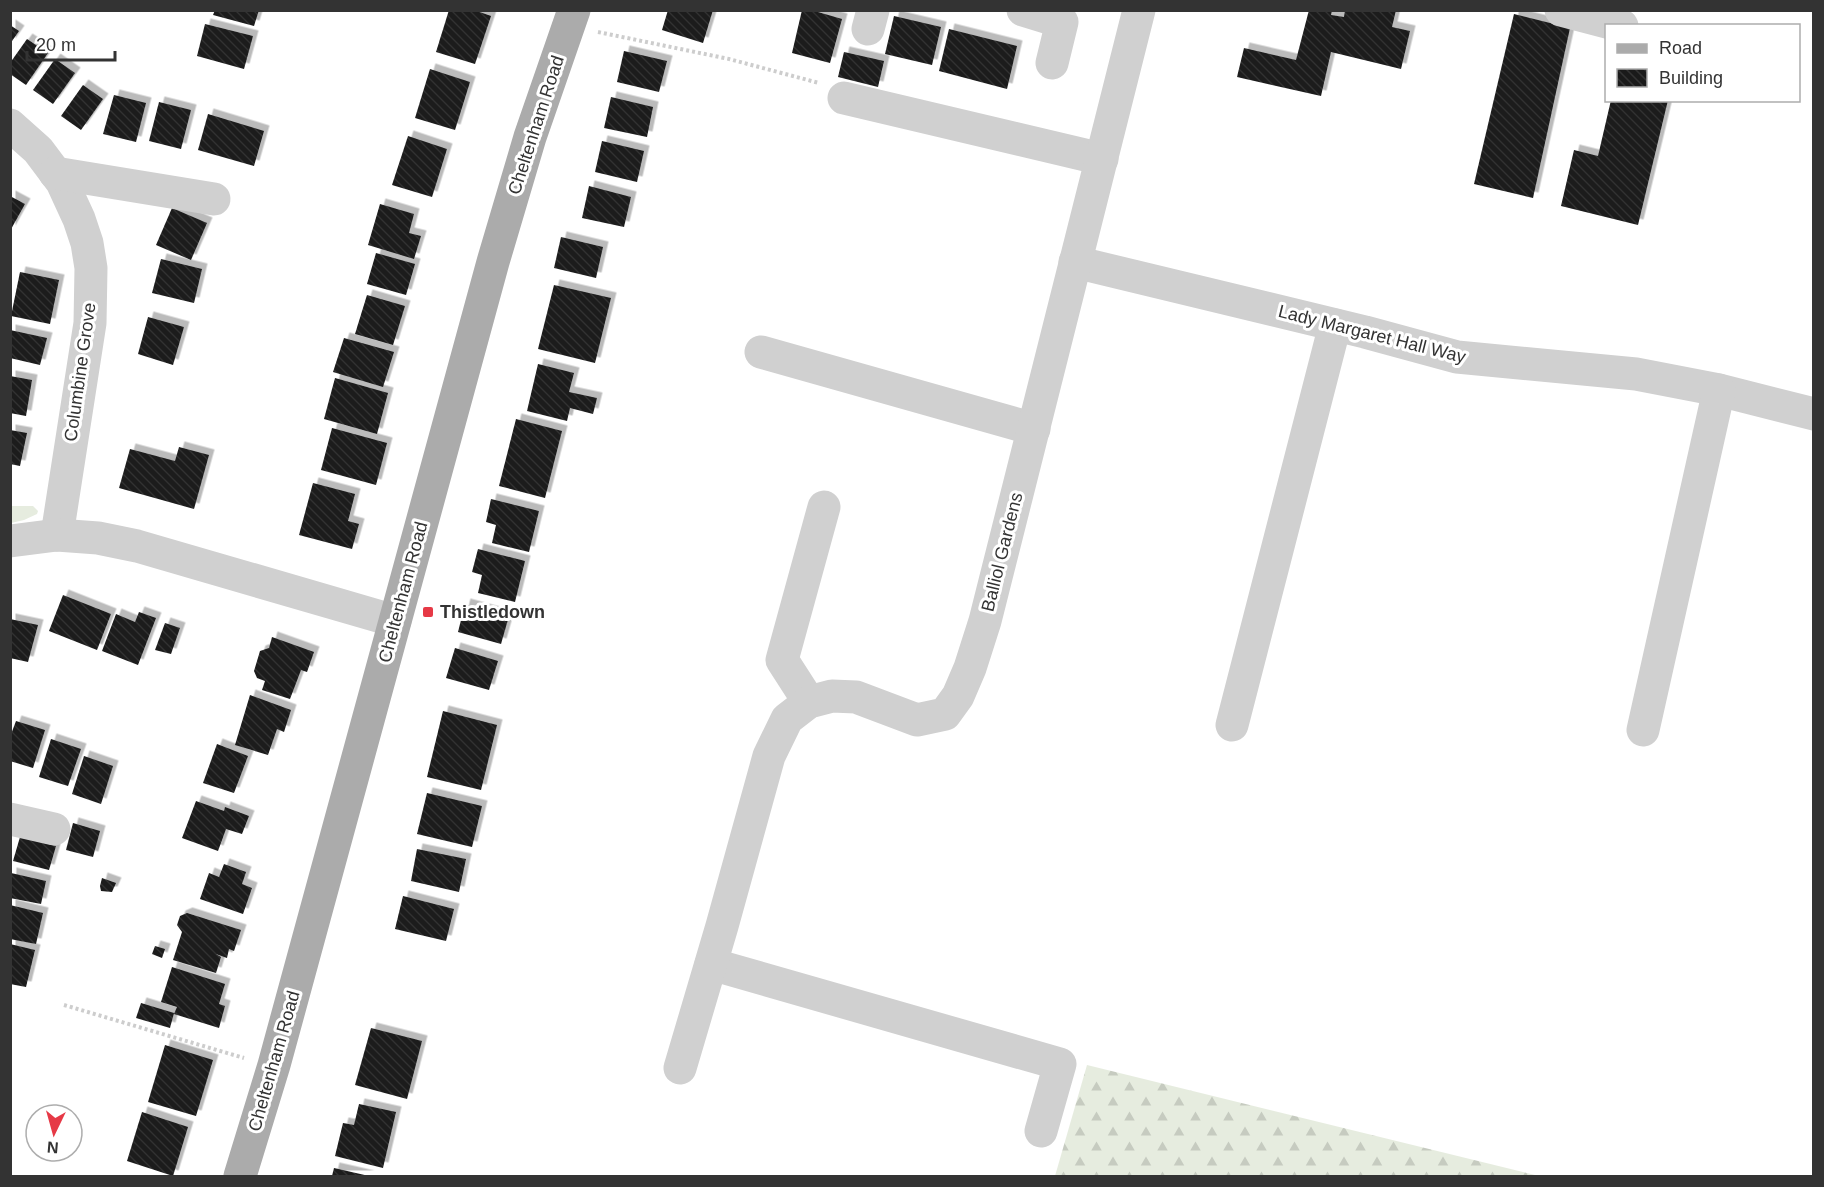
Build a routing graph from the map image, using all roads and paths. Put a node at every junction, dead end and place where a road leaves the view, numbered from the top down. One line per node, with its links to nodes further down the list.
1 (1023, 10): 6 (street)
2 (1139, 10): 9 (street, Balliol Gardens)
3 (1561, 10): 5 (street)
4 (571, 19): 7 (path); 21 (main road, Cheltenham Road)
5 (1614, 24)
6 (1052, 63)
7 (844, 98): 9 (street)
8 (10, 125): 10 (street, Columbine Grove)
9 (1102, 159): 12 (street, Balliol Gardens)
10 (55, 174): 11 (street); 19 (street, Columbine Grove)
11 (214, 199)
12 (1076, 262): 13 (street, Lady Margaret Hall Way); 17 (street, Balliol Gardens)
13 (1335, 325): 15 (street, Lady Margaret Hall Way); 23 (street)
14 (761, 352): 17 (street)
15 (1719, 390): 16 (street, Lady Margaret Hall Way); 24 (street)
16 (1814, 414)
17 (1034, 429): 22 (street, Balliol Gardens)
18 (824, 507): 22 (street)
19 (57, 535): 20 (street); 21 (street)
20 (10, 541)
21 (395, 621): 29 (main road, Cheltenham Road)
22 (809, 702): 27 (street, Balliol Gardens)
23 (1232, 725)
24 (1643, 730)
25 (10, 819): 26 (street)
26 (54, 829)
27 (711, 964): 30 (street, Balliol Gardens); 31 (street)
28 (63, 1005): 29 (path)
29 (274, 1065): 32 (main road, Cheltenham Road)
30 (680, 1068)
31 (1041, 1131)
32 (240, 1176)

